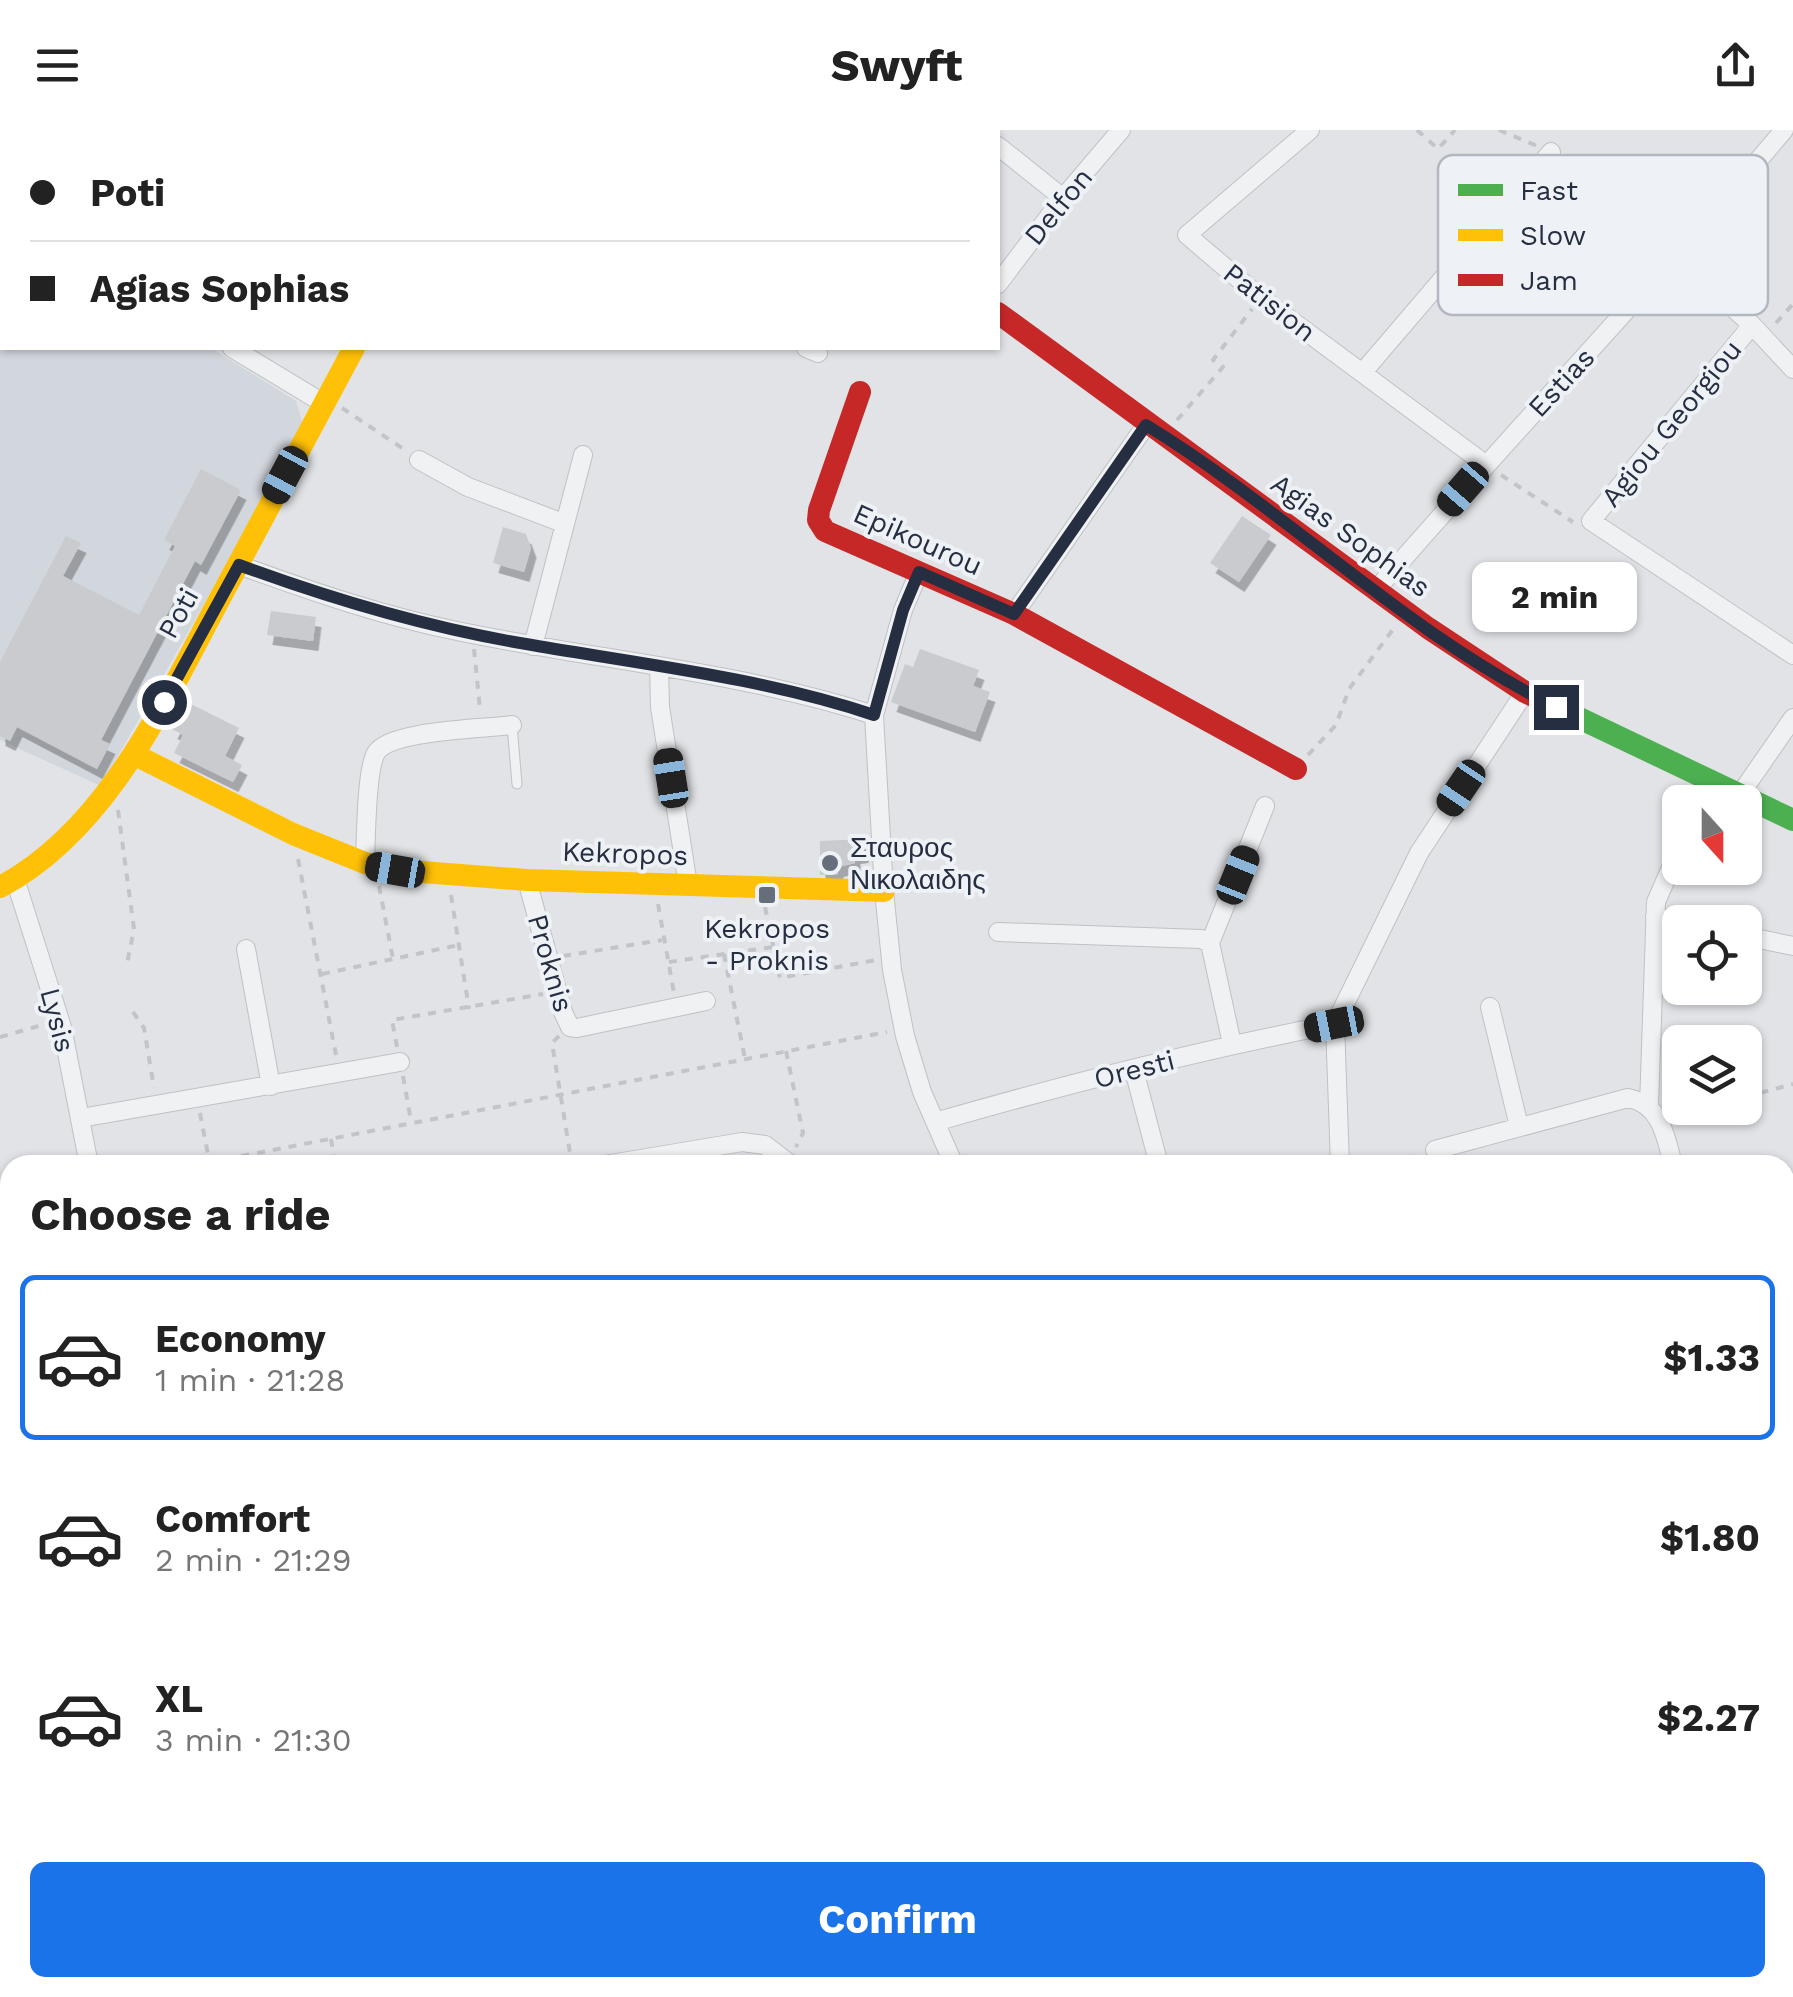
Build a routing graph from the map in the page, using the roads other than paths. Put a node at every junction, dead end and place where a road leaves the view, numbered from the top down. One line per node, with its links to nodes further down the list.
1 (1121, 130): 8 (street, Delfon)
2 (1310, 130): 18 (street, Patision)
3 (1774, 134): 7 (street, Estias)
4 (1000, 148): 8 (street)
5 (1551, 152): 6 (street)
6 (1548, 155)
7 (1757, 155)
8 (1063, 198): 9 (street, Delfon)
9 (1000, 281)
10 (1438, 284): 18 (street)
11 (1000, 315): 21 (street, Agias Sophias)
12 (1623, 315): 24 (street, Estias)
13 (1740, 315): 14 (street, Agiou Georgiou)
14 (1757, 331): 17 (street, Agiou Georgiou); 31 (street, Agiou Georgiou)
15 (236, 350): 20 (street)
16 (353, 350): 20 (street, Poti)
17 (1793, 370)
18 (1363, 372): 24 (street, Patision)
19 (860, 392): 27 (street, Epikourou)
20 (324, 400): 26 (street, Poti)
21 (1155, 430): 28 (street, Agias Sophias); 29 (street)
22 (583, 455): 25 (street)
23 (418, 460): 25 (street)
24 (1485, 464): 28 (street, Estias)
25 (563, 522): 30 (street)
26 (239, 565): 30 (street); 37 (street, Poti)
27 (919, 572): 29 (street, Epikourou); 34 (street)
28 (1376, 590): 33 (street, Agias Sophias)
29 (1014, 614): 38 (street, Epikourou)
30 (533, 646): 32 (street)
31 (1793, 655)
32 (659, 666): 34 (street); 48 (street)
33 (1525, 692): 40 (street, Agias Sophias); 60 (street)
34 (874, 715): 50 (street)
35 (1793, 718): 41 (street)
36 (512, 726): 39 (lane); 45 (street)
37 (135, 756): 45 (street, Kekropos); 47 (street, Poti)
38 (1296, 769)
39 (516, 784)
40 (1691, 785)
41 (1747, 785)
42 (1265, 806): 55 (street)
43 (1762, 806): 44 (street, Agias Sophias)
44 (1793, 820)
45 (370, 864): 46 (street, Kekropos)
46 (527, 880): 48 (street, Kekropos); 58 (street, Proknis)
47 (8, 883): 66 (street, Lysis)
48 (688, 885): 50 (street, Kekropos)
49 (1663, 885): 51 (street)
50 (884, 891): 67 (street)
51 (1655, 917): 52 (street); 65 (street)
52 (1662, 918)
53 (998, 932): 55 (street)
54 (1762, 940): 56 (street)
55 (1210, 943): 61 (street)
56 (1793, 946)
57 (246, 949): 64 (street)
58 (706, 1001)
59 (1490, 1007): 68 (street)
60 (1334, 1024): 61 (street, Oresti); 75 (street)
61 (1232, 1044): 63 (street, Oresti)
62 (400, 1062): 64 (street)
63 (1134, 1070): 67 (street, Oresti); 74 (street)
64 (271, 1086): 66 (street)
65 (1654, 1113): 68 (street); 76 (street)
66 (82, 1118): 70 (street, Lysis)
67 (935, 1122): 73 (street)
68 (1519, 1126): 69 (street)
69 (1435, 1150)
70 (88, 1155)
71 (681, 1155): 72 (street)
72 (778, 1155)
73 (950, 1155)
74 (1157, 1155)
75 (1340, 1155)
76 (1670, 1155)

